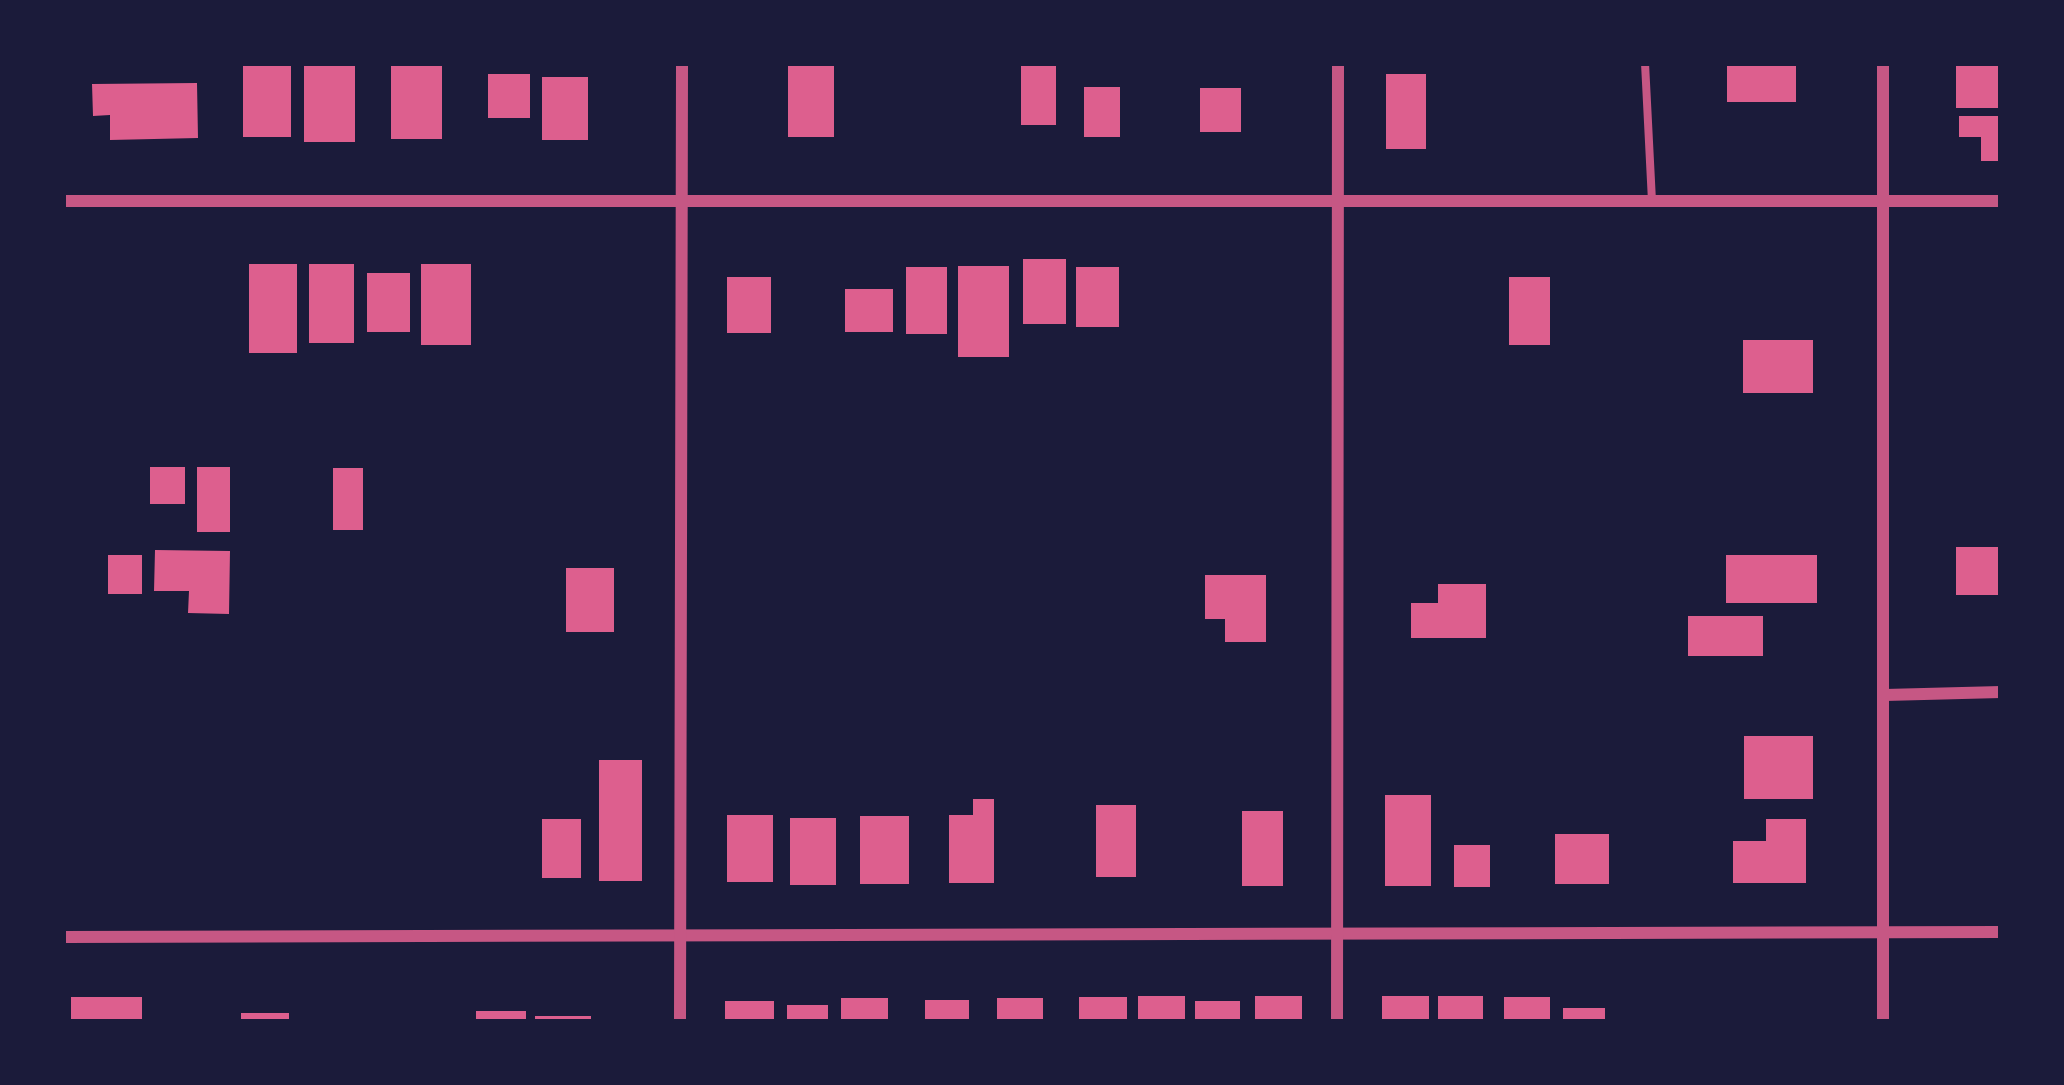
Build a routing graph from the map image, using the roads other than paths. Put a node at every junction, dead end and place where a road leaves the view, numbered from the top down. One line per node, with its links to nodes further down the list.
1 (682, 63): 6 (street)
2 (1338, 63): 7 (street)
3 (1646, 63): 8 (lane)
4 (1883, 63): 9 (street)
5 (63, 201): 6 (street)
6 (681, 201): 7 (street); 16 (street)
7 (1337, 201): 8 (street); 15 (street)
8 (1652, 201): 9 (street)
9 (1884, 201): 10 (street); 12 (street)
10 (2001, 201)
11 (2001, 692): 12 (street)
12 (1885, 695): 13 (street)
13 (1883, 932): 14 (street); 15 (street); 20 (street)
14 (2001, 932)
15 (1340, 933): 16 (street); 19 (street)
16 (680, 935): 17 (street); 18 (street)
17 (63, 937)
18 (680, 1022)
19 (1337, 1022)
20 (1883, 1022)

